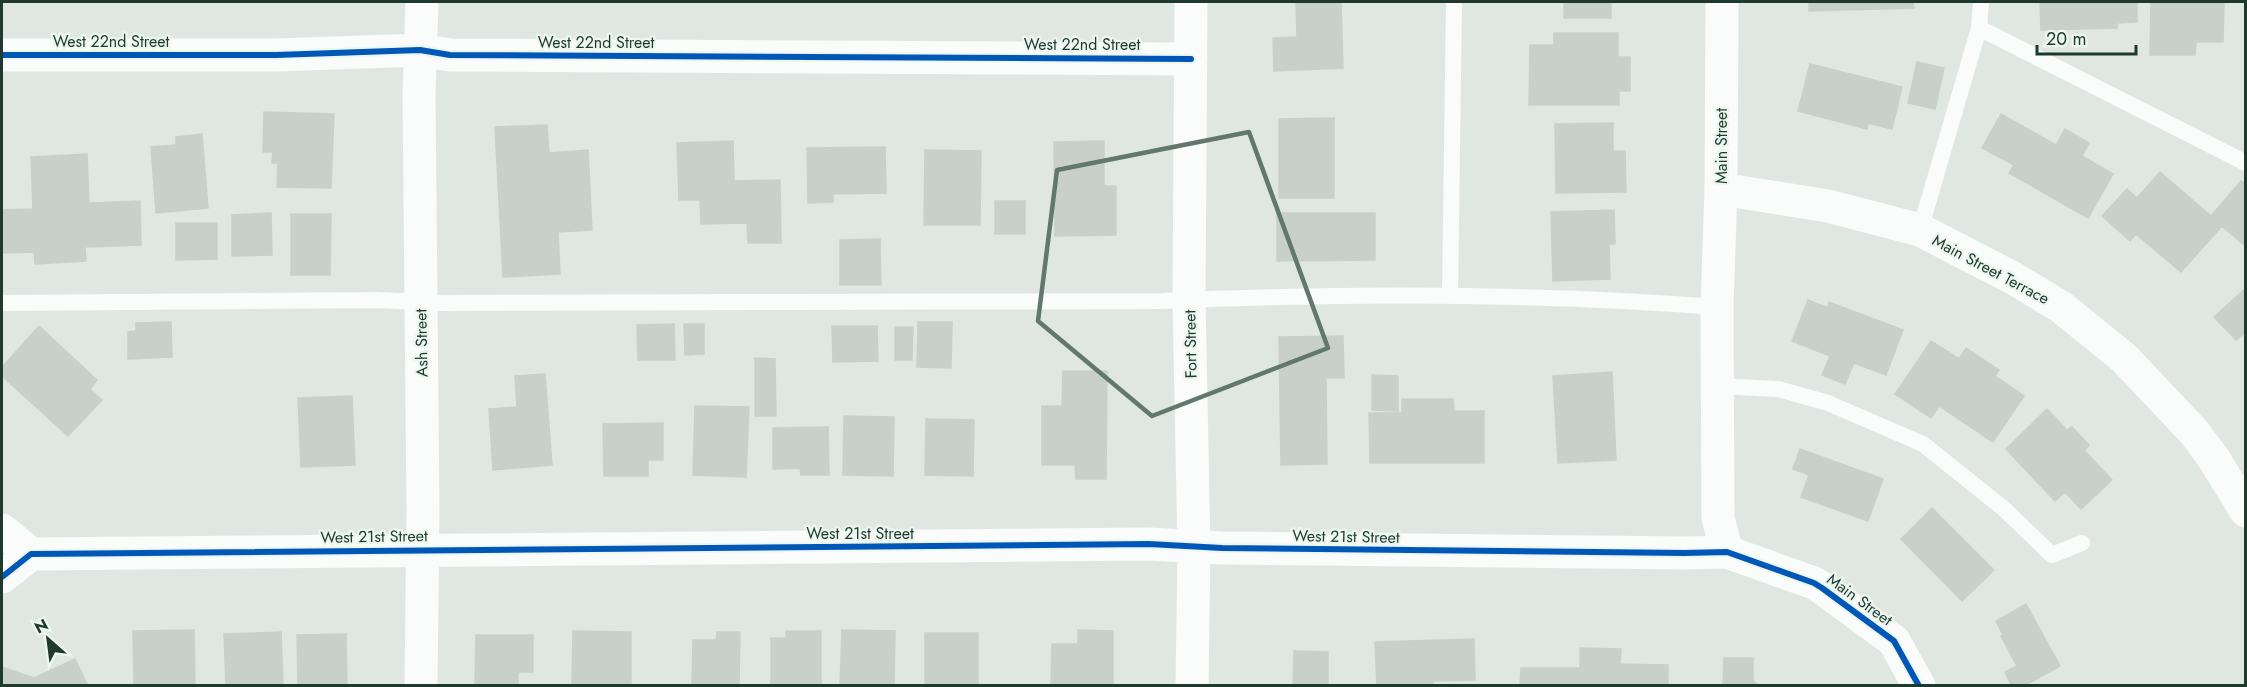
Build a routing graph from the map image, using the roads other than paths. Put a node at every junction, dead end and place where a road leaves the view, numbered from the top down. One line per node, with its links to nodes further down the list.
1 (422, 2): 7 (street, Ash Street)
2 (1191, 2): 9 (street, Fort Street)
3 (1454, 2): 15 (lane)
4 (1722, 2): 13 (street, Main Street)
5 (1981, 2): 6 (lane)
6 (1979, 28): 11 (lane); 14 (lane)
7 (420, 50): 8 (street, West 22nd Street); 9 (street, West 22nd Street); 17 (street, Ash Street)
8 (2, 55)
9 (1191, 59): 16 (street, Fort Street)
10 (2246, 152): 11 (lane)
11 (2228, 153): 12 (lane)
12 (2246, 163)
13 (1721, 189): 14 (street, Main Street Terrace); 19 (street, Main Street)
14 (1920, 230): 21 (street, Main Street Terrace)
15 (1450, 296): 16 (lane); 19 (lane)
16 (1189, 300): 17 (lane); 24 (street, Fort Street)
17 (420, 302): 18 (lane); 25 (street, Ash Street)
18 (2, 303)
19 (1717, 307): 20 (street, Main Street)
20 (1717, 386): 23 (lane); 26 (street, Main Street)
21 (2246, 511)
22 (2, 530): 27 (street)
23 (2082, 543)
24 (1194, 548): 25 (street, West 21st Street); 26 (street, West 21st Street); 30 (street, Fort Street)
25 (423, 549): 27 (street, West 21st Street); 29 (street, Ash Street)
26 (1727, 552): 31 (street, Main Street)
27 (31, 554): 28 (street)
28 (2, 578)
29 (421, 686)
30 (1192, 686)
31 (1920, 686)

